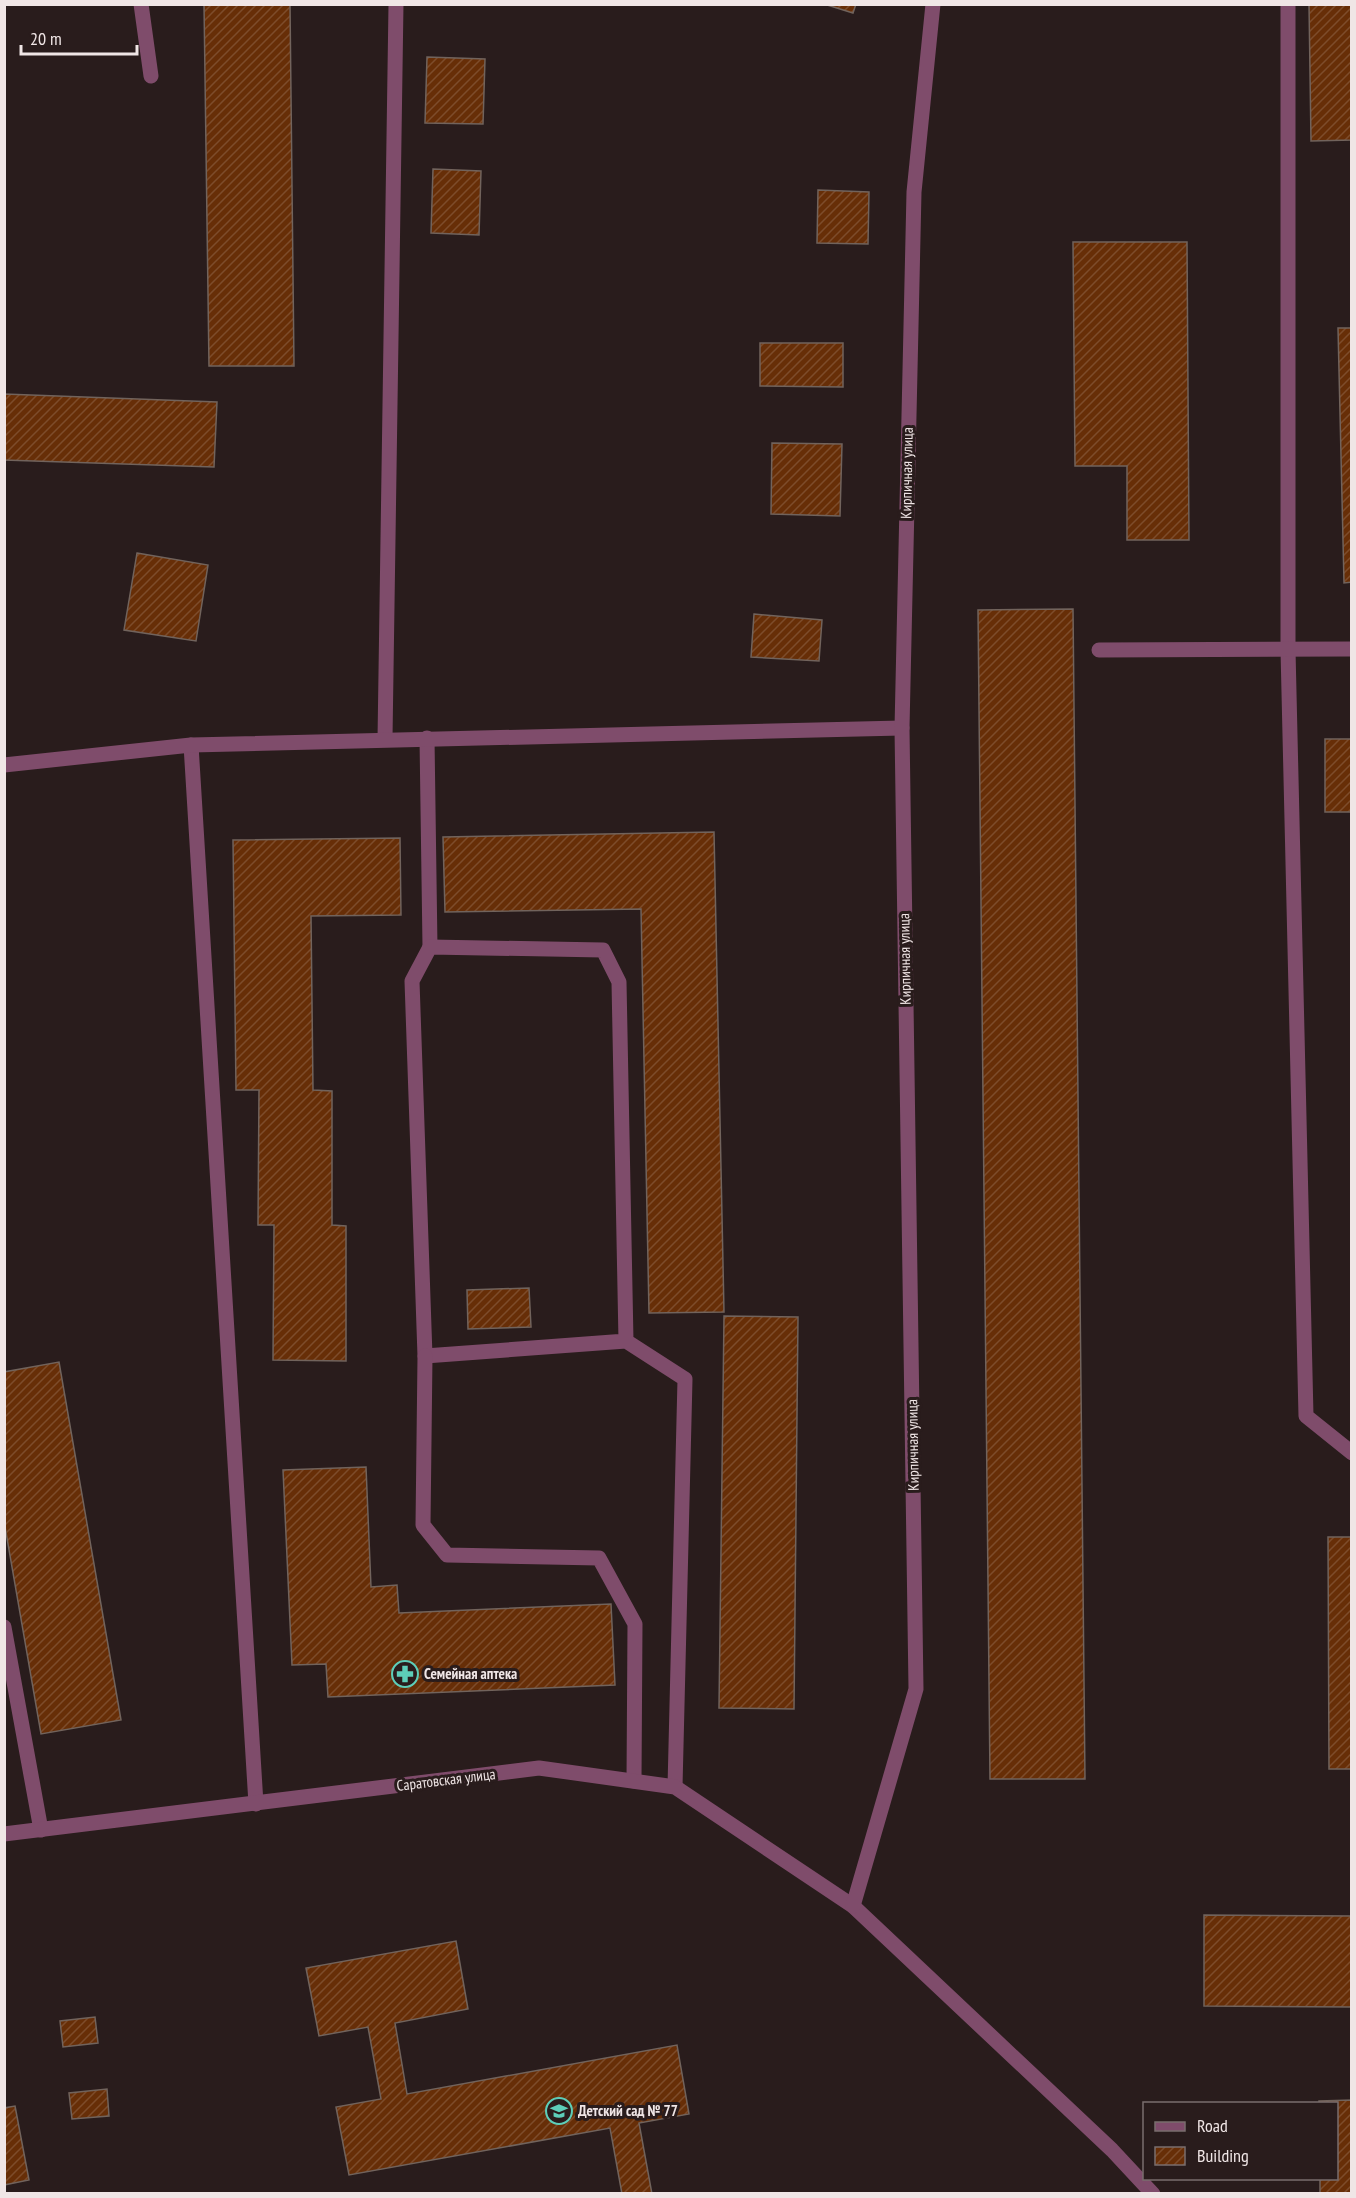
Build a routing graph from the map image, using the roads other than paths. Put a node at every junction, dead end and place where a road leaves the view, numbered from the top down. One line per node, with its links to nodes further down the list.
1 (141, 4): 5 (street)
2 (396, 4): 11 (street)
3 (933, 4): 9 (street, Кирпичная улица)
4 (1288, 4): 8 (street)
5 (151, 76)
6 (1352, 649): 8 (street)
7 (1099, 650): 8 (street)
8 (1288, 650): 17 (street)
9 (902, 728): 10 (street); 24 (street, Кирпичная улица)
10 (427, 738): 11 (street); 14 (street)
11 (385, 739): 12 (street)
12 (191, 745): 13 (street); 21 (street)
13 (4, 765)
14 (430, 946): 15 (street); 16 (street)
15 (626, 1341): 16 (street); 20 (street)
16 (425, 1356): 19 (street)
17 (1352, 1453)
18 (4, 1626): 22 (street)
19 (634, 1781): 20 (street, Саратовская улица); 21 (street, Саратовская улица)
20 (675, 1787): 24 (street, Саратовская улица)
21 (256, 1804): 22 (street, Саратовская улица)
22 (42, 1830): 23 (street, Саратовская улица)
23 (4, 1834)
24 (853, 1906): 25 (street, Саратовская улица)
25 (1153, 2193)

